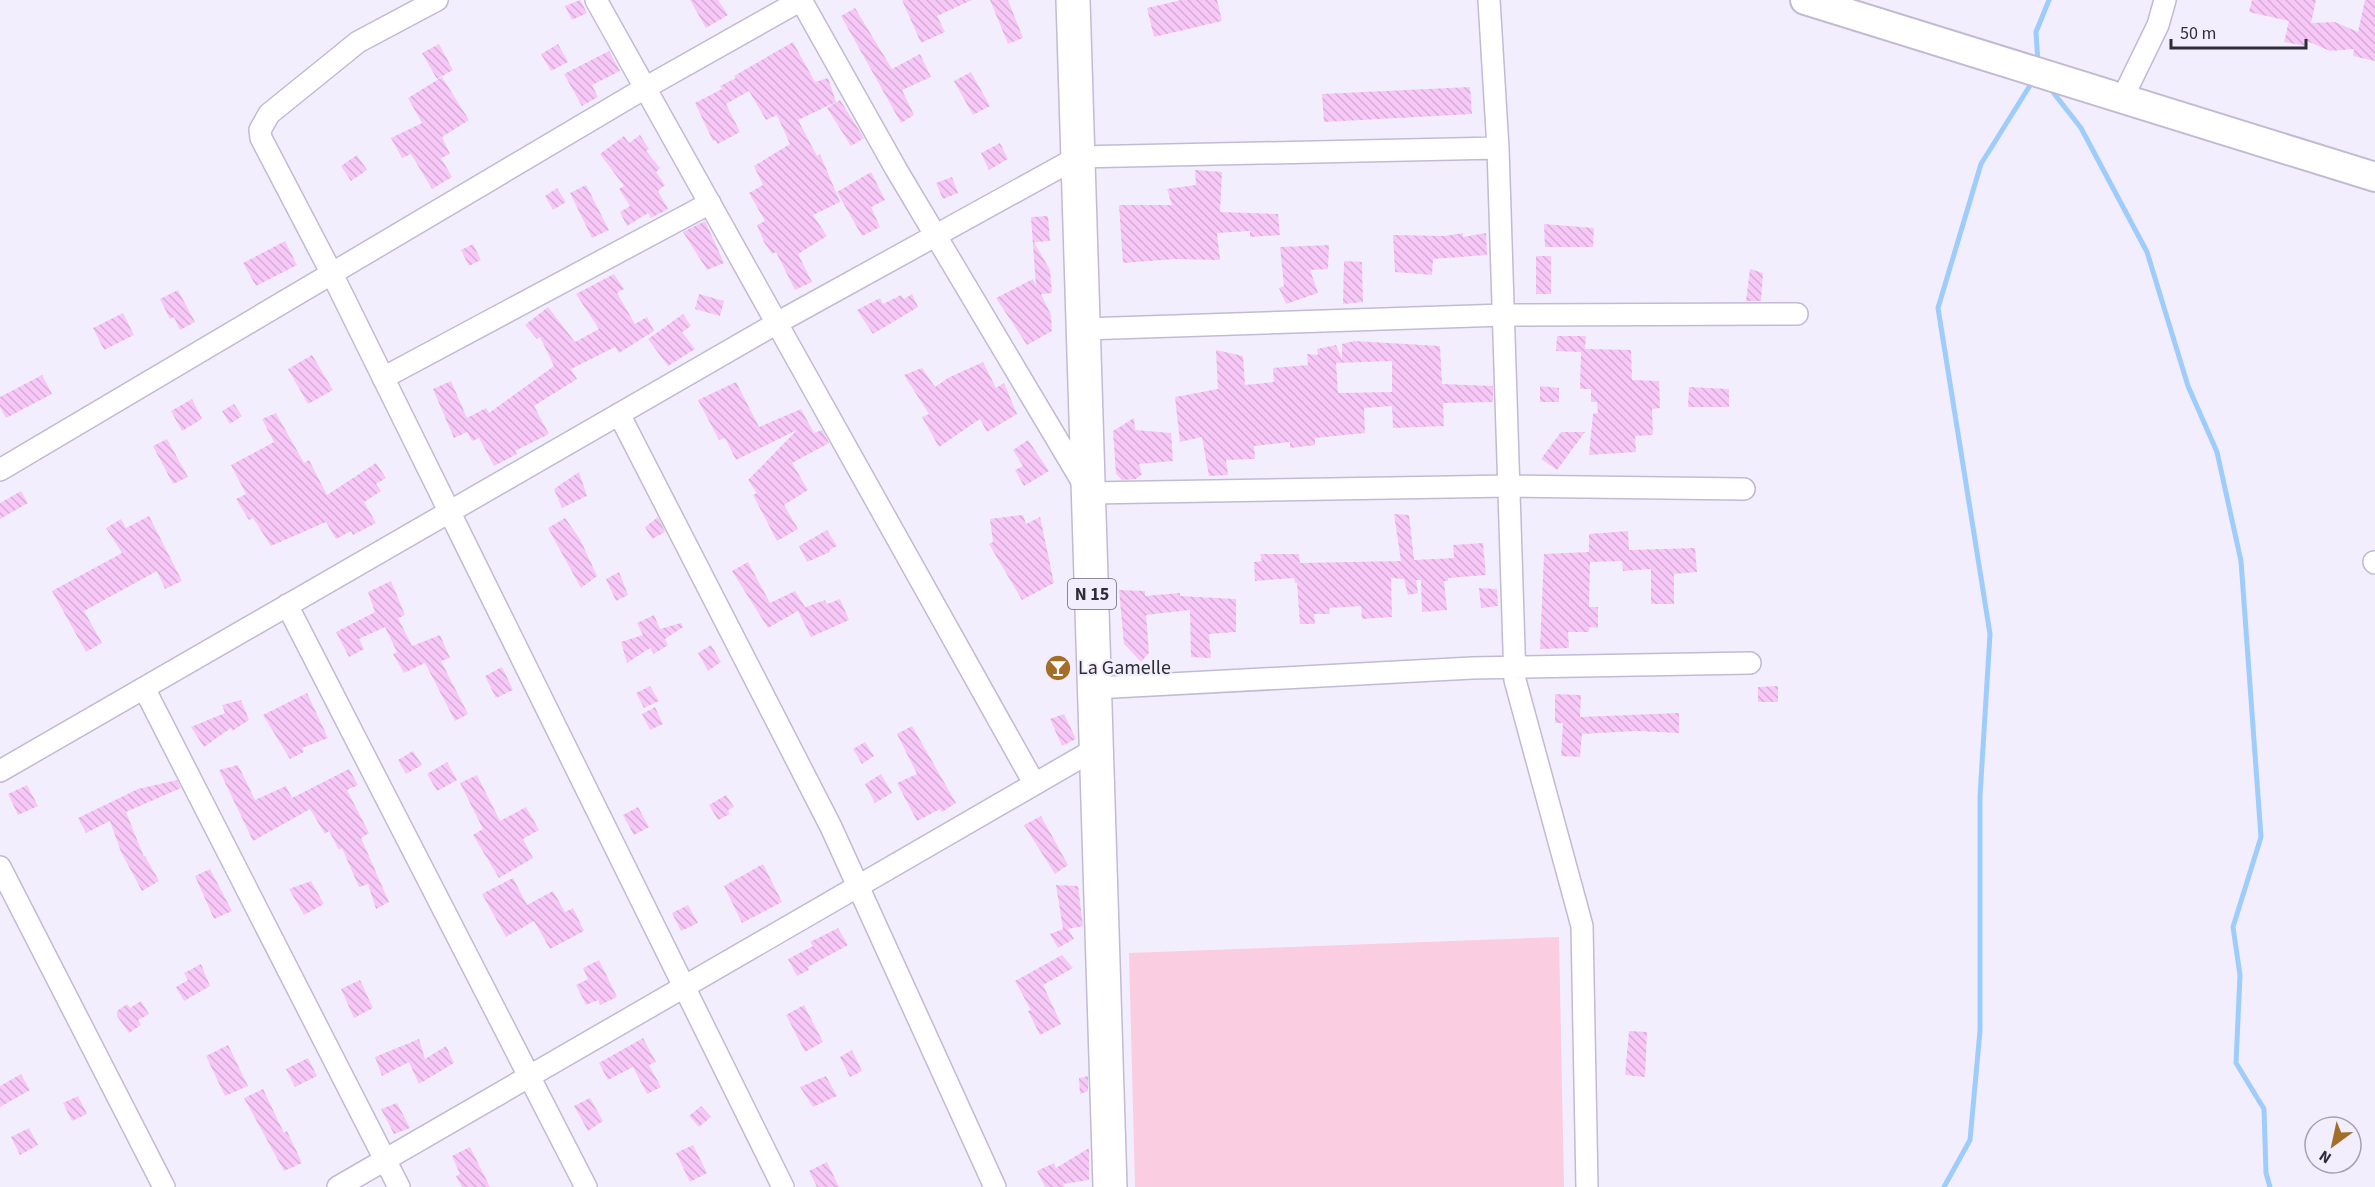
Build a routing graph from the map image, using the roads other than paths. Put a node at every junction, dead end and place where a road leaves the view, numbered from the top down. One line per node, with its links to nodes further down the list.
1 (596, 0): 8 (street)
2 (801, 0): 8 (street); 14 (street)
3 (1073, 0): 11 (main road, N 15)
4 (1489, 0): 10 (street)
5 (1805, 0): 9 (main road)
6 (2165, 0): 9 (street)
7 (425, 3): 15 (street)
8 (645, 88): 13 (street); 15 (street)
9 (2122, 99): 12 (main road)
10 (1498, 148): 11 (street); 16 (street)
11 (1078, 157): 14 (street); 19 (main road, N 15)
12 (2375, 177)
13 (710, 203): 18 (street); 20 (street)
14 (935, 236): 18 (street); 25 (street)
15 (332, 274): 20 (street); 22 (street)
16 (1504, 315): 17 (street); 19 (street); 23 (street)
17 (1797, 315)
18 (777, 323): 21 (street); 34 (street)
19 (1084, 329): 25 (main road, N 15)
20 (383, 378): 26 (street)
21 (619, 414): 26 (street); 36 (street)
22 (0, 470)
23 (1509, 486): 24 (street); 25 (street); 29 (street)
24 (1744, 489)
25 (1089, 494): 31 (main road, N 15)
26 (449, 512): 27 (street); 37 (street)
27 (287, 605): 30 (street); 38 (street)
28 (1750, 663): 29 (street)
29 (1515, 667): 31 (street); 47 (street)
30 (144, 688): 33 (street); 39 (street)
31 (1095, 688): 32 (main road, N 15)
32 (1097, 748): 34 (street); 46 (main road, N 15)
33 (0, 771)
34 (1034, 783): 36 (street)
35 (0, 867): 40 (street)
36 (859, 885): 37 (street); 45 (street)
37 (684, 987): 38 (street); 44 (street)
38 (529, 1076): 39 (street); 43 (street)
39 (385, 1160): 41 (street); 42 (street)
40 (164, 1187)
41 (338, 1187)
42 (399, 1187)
43 (586, 1187)
44 (783, 1187)
45 (996, 1187)
46 (1110, 1187)
47 (1587, 1187)

